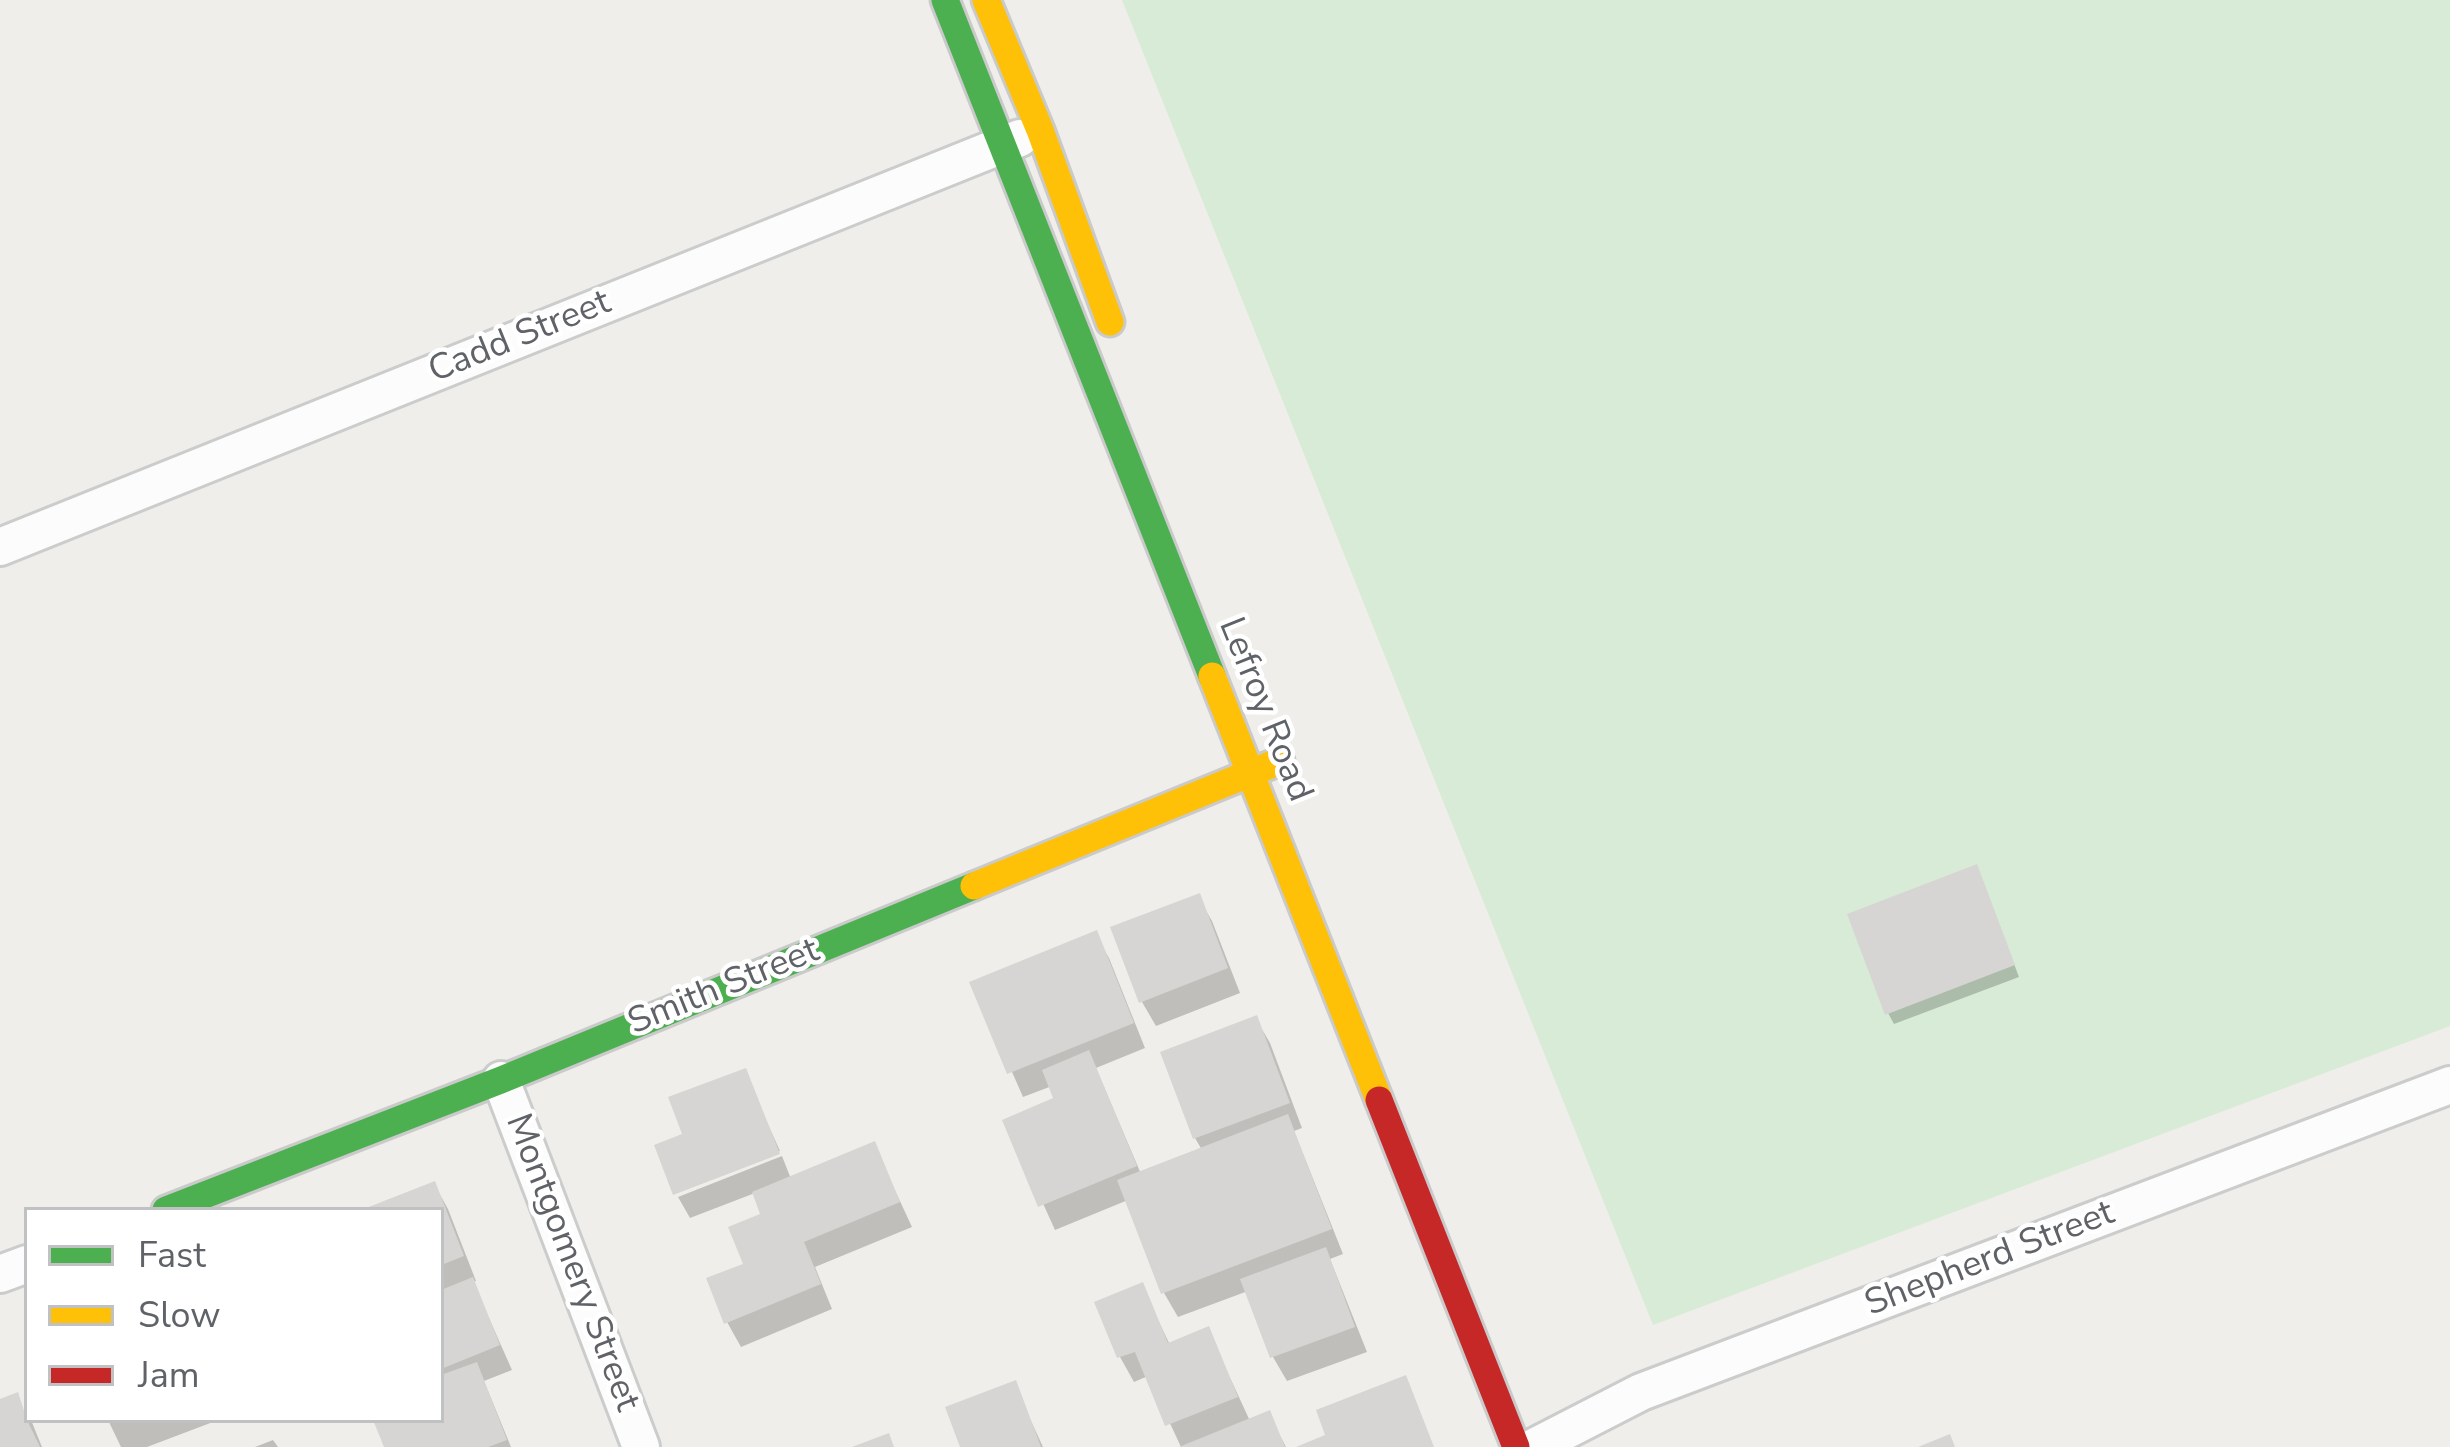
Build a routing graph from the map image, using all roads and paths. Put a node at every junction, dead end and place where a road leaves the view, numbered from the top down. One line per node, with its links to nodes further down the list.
1 (945, 0): 4 (street, Lefroy Road)
2 (986, 0): 3 (street)
3 (1040, 130): 4 (street, Cadd Street); 5 (street)
4 (1001, 145): 6 (street, Cadd Street); 8 (street, Lefroy Road)
5 (1118, 344)
6 (0, 547)
7 (1280, 761): 8 (street, Smith Street)
8 (1250, 773): 9 (street, Smith Street); 12 (street, Lefroy Road)
9 (501, 1080): 11 (street, Smith Street); 13 (street, Montgomery Street)
10 (2450, 1084): 12 (street, Shepherd Street)
11 (174, 1207)
12 (1538, 1440)
13 (641, 1447)

